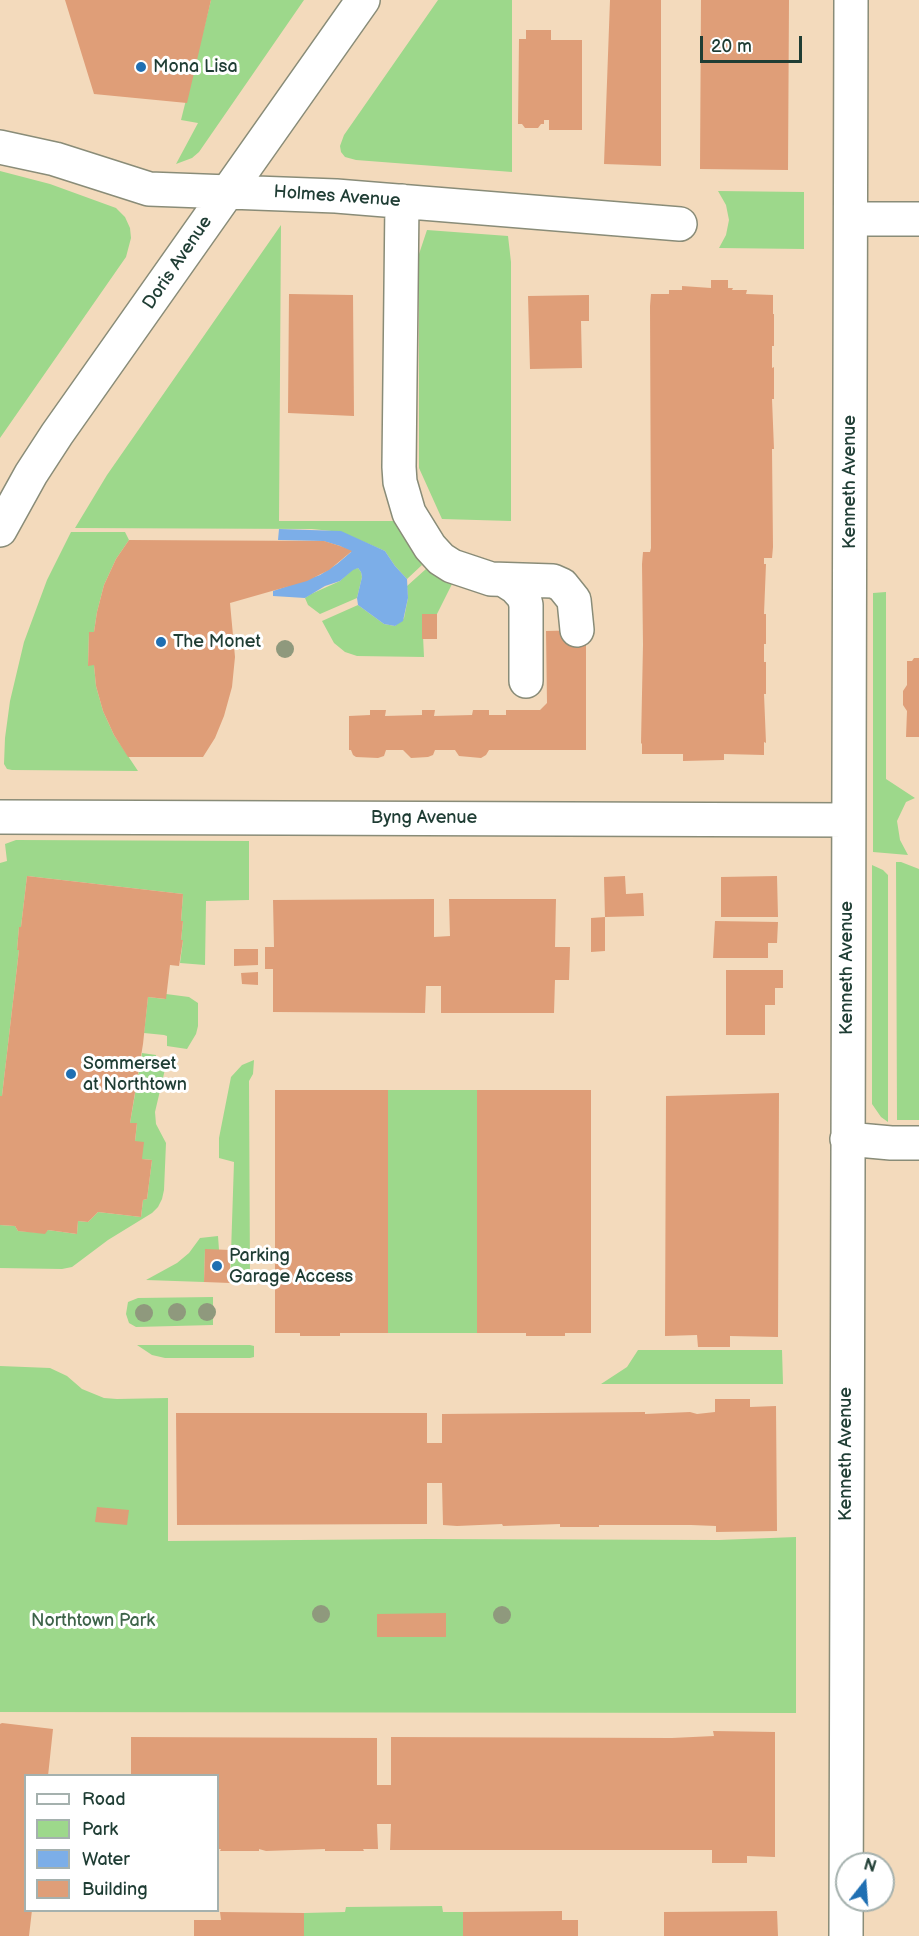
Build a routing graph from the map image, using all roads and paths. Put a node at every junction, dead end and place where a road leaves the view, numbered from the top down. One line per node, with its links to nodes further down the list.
1 (363, 0): 4 (street, Doris Avenue)
2 (851, 0): 6 (street, Kenneth Avenue)
3 (0, 147): 4 (street, Holmes Avenue)
4 (227, 191): 5 (street, Holmes Avenue); 9 (street, Doris Avenue)
5 (402, 201): 8 (street, Holmes Avenue); 10 (street)
6 (851, 219): 7 (street); 14 (street, Kenneth Avenue)
7 (919, 219)
8 (680, 224)
9 (0, 530)
10 (518, 580): 11 (street); 12 (street)
11 (568, 631)
12 (526, 681)
13 (0, 817): 14 (street, Byng Avenue)
14 (848, 820): 15 (street, Kenneth Avenue)
15 (847, 1139): 16 (street); 17 (street, Kenneth Avenue)
16 (919, 1143)
17 (846, 1936)

